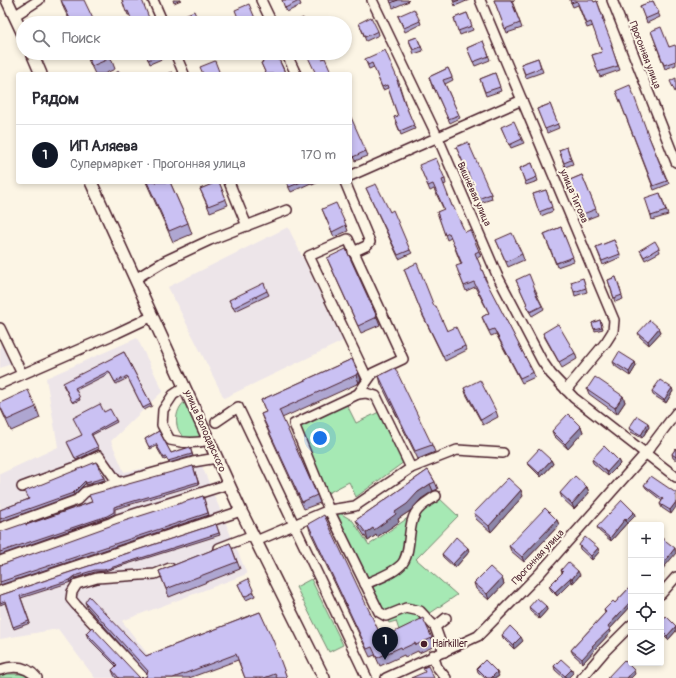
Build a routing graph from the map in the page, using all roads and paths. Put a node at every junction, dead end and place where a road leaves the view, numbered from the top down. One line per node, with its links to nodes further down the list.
1 (7, 0): 8 (main road)
2 (39, 0): 8 (street)
3 (153, 0): 9 (street)
4 (261, 0): 10 (street)
5 (372, 0): 19 (street, Вишнёвая улица)
6 (480, 0): 18 (street, улица Титова)
7 (612, 0): 20 (street, Прогонная улица)
8 (14, 16): 11 (main road)
9 (160, 16)
10 (269, 16)
11 (16, 20)
12 (35, 60): 15 (main road)
13 (178, 60): 16 (street)
14 (289, 60): 17 (street)
15 (40, 72)
16 (183, 72)
17 (295, 72)
18 (522, 100): 19 (street); 35 (street, улица Титова)
19 (438, 138): 21 (street); 35 (street, Вишнёвая улица)
20 (676, 162)
21 (352, 175)
22 (92, 184): 28 (main road, улица Володарского)
23 (230, 184): 26 (street)
24 (346, 184): 27 (street)
25 (287, 210): 26 (street)
26 (247, 226): 28 (street)
27 (353, 252): 32 (street); 32 (street)
28 (135, 279): 29 (main road, улица Володарского)
29 (153, 316): 31 (street); 34 (main road, улица Володарского)
30 (0, 328): 31 (street)
31 (22, 374): 33 (street)
32 (368, 380): 36 (street)
33 (0, 384)
34 (185, 387): 39 (main road, улица Володарского); 39 (street)
35 (566, 390): 41 (street, Вишнёвая улица)
36 (358, 394): 43 (street); 49 (street)
37 (676, 413): 41 (street, Прогонная улица)
38 (216, 422): 51 (street)
39 (209, 440): 42 (main road, улица Володарского)
40 (503, 453): 43 (street)
41 (645, 454): 44 (street, Вишнёвая улица); 64 (street, Прогонная улица)
42 (217, 458): 45 (street); 46 (main road, улица Володарского)
43 (411, 468): 49 (street)
44 (676, 477)
45 (118, 483): 47 (street); 52 (street)
46 (229, 484): 50 (main road, улица Володарского); 55 (street)
47 (22, 487)
48 (436, 496): 58 (street)
49 (329, 510): 51 (street); 58 (street)
50 (241, 511): 53 (main road, улица Володарского); 59 (street)
51 (294, 524): 53 (street); 70 (street)
52 (0, 528)
53 (254, 538): 54 (street); 69 (main road, улица Володарского)
54 (211, 552)
55 (0, 561)
56 (176, 565): 68 (street)
57 (676, 577): 60 (street)
58 (365, 584): 62 (street)
59 (0, 591)
60 (664, 591)
61 (446, 618): 62 (street)
62 (435, 627): 64 (street)
63 (628, 628): 73 (street)
64 (444, 652): 65 (street, Прогонная улица)
65 (433, 655): 71 (street, Прогонная улица); 72 (street)
66 (0, 670): 67 (street)
67 (37, 678)
68 (144, 678)
69 (324, 678)
70 (367, 678)
71 (386, 678)
72 (446, 678)
73 (582, 678)

